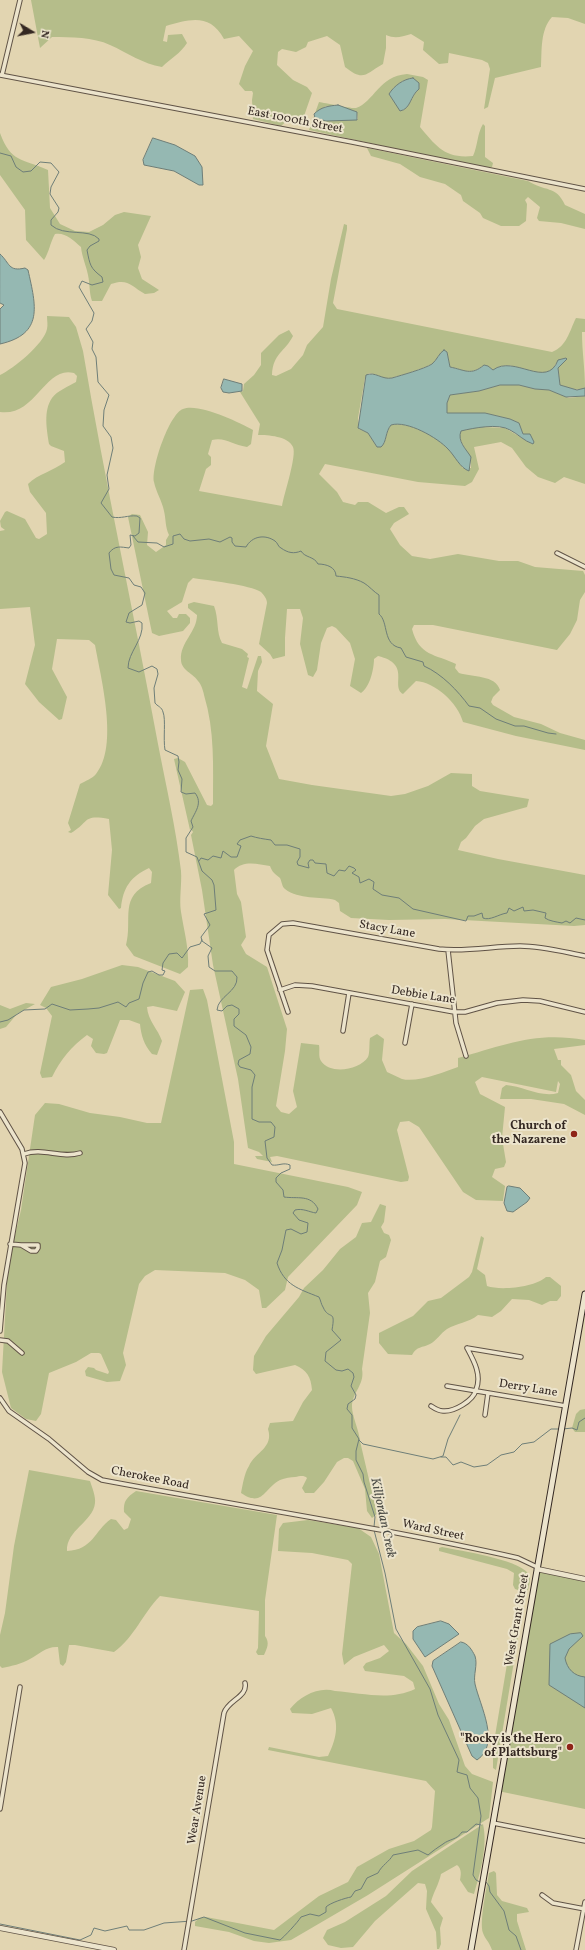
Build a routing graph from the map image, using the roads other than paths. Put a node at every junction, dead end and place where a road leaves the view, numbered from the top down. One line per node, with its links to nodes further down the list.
1 (20, 0): 2 (street)
2 (1, 75): 3 (street, East 1000th Street)
3 (585, 190)
4 (557, 553): 5 (street)
5 (585, 567)
6 (448, 950): 7 (street, Stacy Lane); 8 (street, Stacy Lane); 12 (street)
7 (585, 956)
8 (280, 990): 9 (street, Debbie Lane); 11 (street, Stacy Lane)
9 (349, 993): 10 (street, Debbie Lane); 14 (street)
10 (412, 1004): 12 (street, Debbie Lane); 15 (street)
11 (288, 1012)
12 (454, 1012): 13 (street, Debbie Lane); 16 (street)
13 (585, 1012)
14 (343, 1031)
15 (405, 1043)
16 (466, 1056)
17 (0, 1112): 19 (street)
18 (80, 1153): 19 (street)
19 (24, 1154): 20 (street)
20 (10, 1244): 21 (street); 23 (street)
21 (21, 1245)
22 (585, 1294): 32 (main road, West Grant Street)
23 (0, 1331)
24 (0, 1340): 25 (street)
25 (22, 1353)
26 (521, 1357): 28 (street)
27 (447, 1386): 28 (street, Derry Lane)
28 (476, 1391): 29 (street, Derry Lane); 31 (street)
29 (488, 1393): 32 (street, Derry Lane); 33 (street, Derry Lane)
30 (0, 1398): 34 (street, Cherokee Road)
31 (431, 1406)
32 (566, 1406): 35 (main road, West Grant Street)
33 (485, 1415)
34 (324, 1520): 35 (street, Ward Street)
35 (537, 1568): 36 (street); 40 (main road, West Grant Street)
36 (585, 1578)
37 (245, 1682): 47 (street, Wear Avenue)
38 (20, 1687): 39 (street)
39 (0, 1809)
40 (493, 1823): 41 (street); 48 (main road, West Grant Street)
41 (585, 1841)
42 (542, 1895): 44 (street)
43 (585, 1902): 44 (street)
44 (584, 1909): 49 (street)
45 (0, 1928): 46 (street)
46 (114, 1950)
47 (184, 1950)
48 (471, 1950)
49 (576, 1950)

